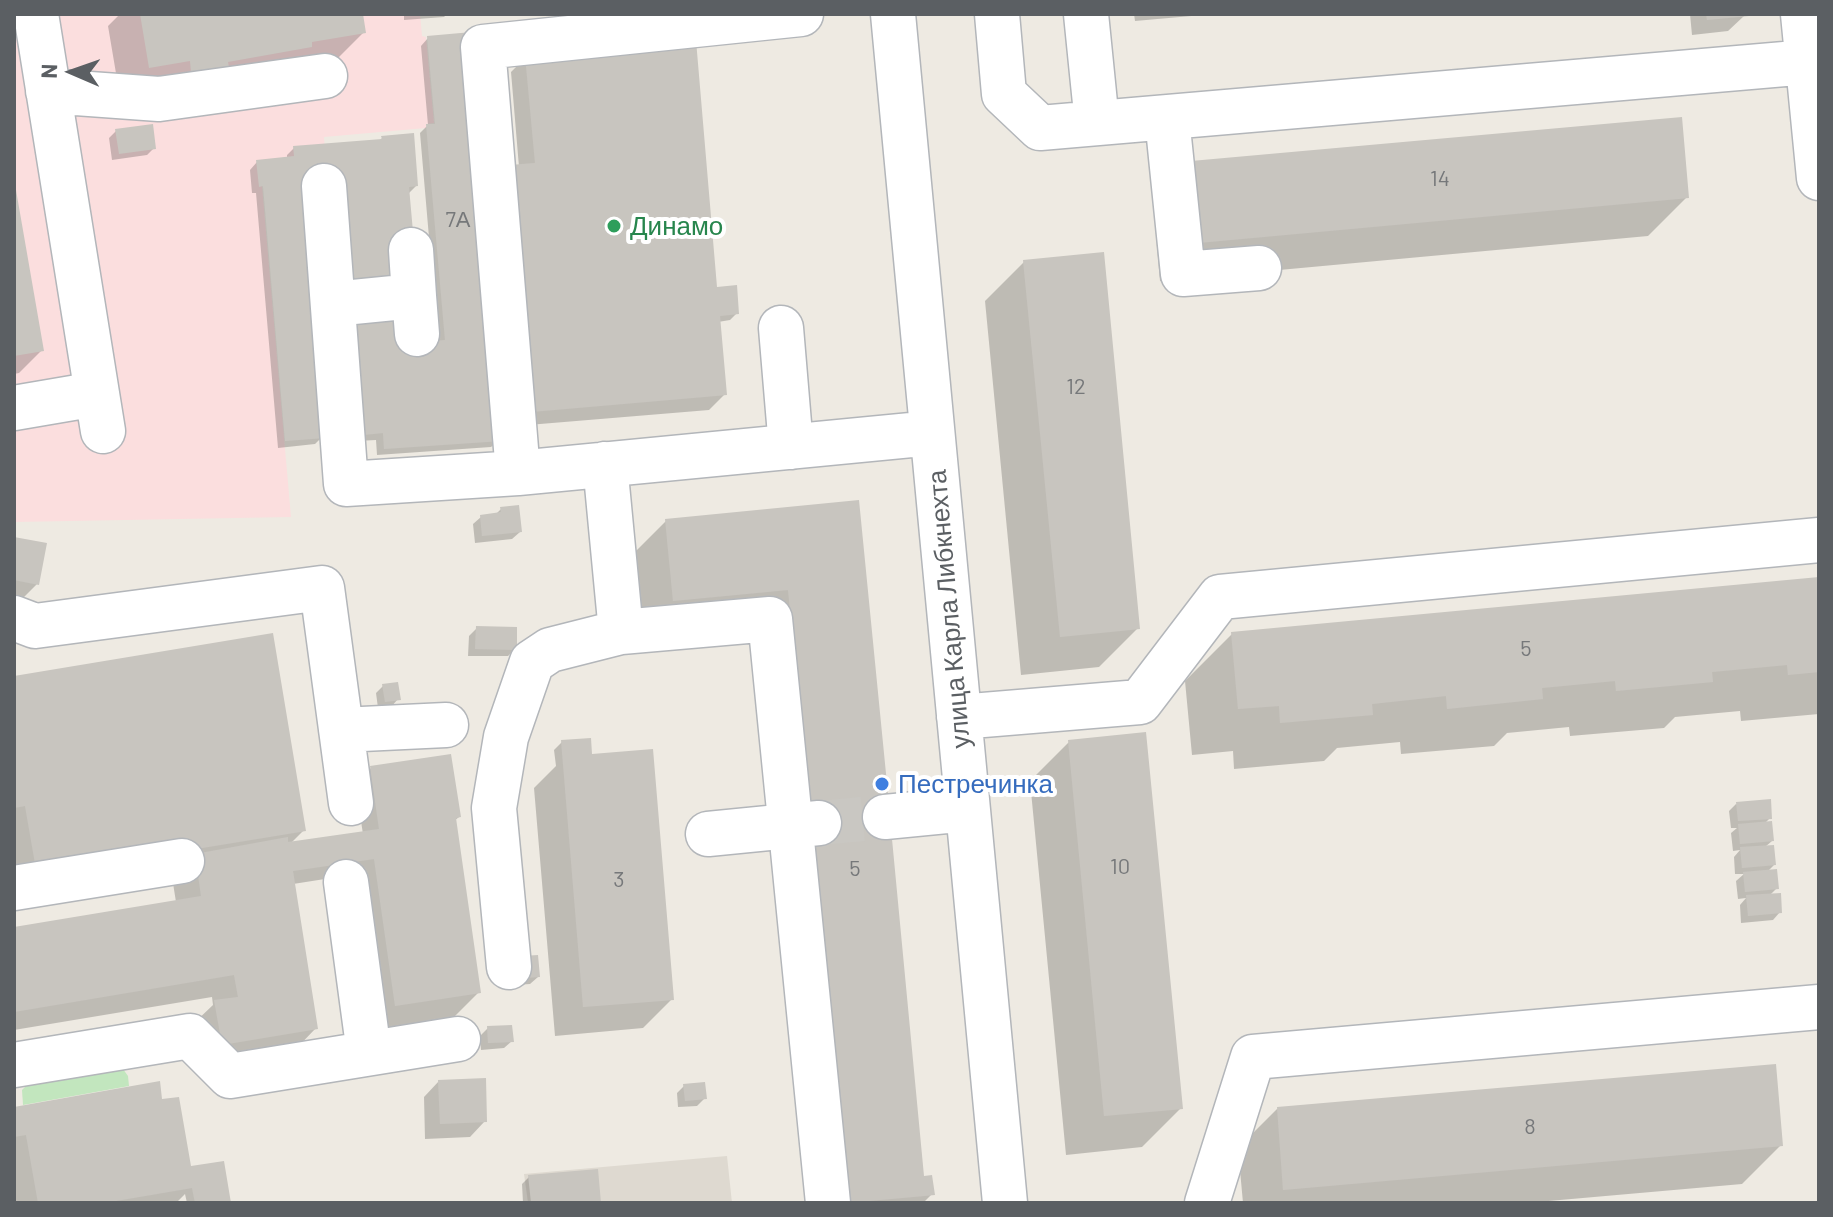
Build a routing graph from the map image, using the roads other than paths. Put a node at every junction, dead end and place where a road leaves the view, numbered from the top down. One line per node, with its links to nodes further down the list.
1 (36, 14): 9 (street)
2 (801, 14): 22 (street)
3 (893, 14): 19 (street, улица Карла Либкнехта)
4 (997, 14): 11 (street)
5 (1086, 14): 11 (street)
6 (1803, 14): 7 (street)
7 (1808, 62): 10 (street); 12 (street)
8 (325, 76): 9 (street)
9 (48, 91): 18 (street)
10 (1167, 118): 11 (street); 15 (street)
11 (1097, 123)
12 (1819, 178)
13 (324, 186): 16 (street)
14 (411, 250): 16 (street)
15 (1259, 268)
16 (333, 304): 22 (street)
17 (781, 328): 20 (street)
18 (14, 408)
19 (932, 433): 20 (street); 26 (street, улица Карла Либкнехта)
20 (791, 447): 21 (street)
21 (605, 464): 22 (street); 25 (street)
22 (518, 473)
23 (1819, 540): 26 (street)
24 (14, 618): 28 (street)
25 (621, 632): 32 (street); 37 (street)
26 (959, 717): 30 (street, улица Карла Либкнехта)
27 (446, 725): 28 (street)
28 (341, 730): 29 (street)
29 (351, 803)
30 (967, 809): 31 (street); 43 (street, улица Карла Либкнехта)
31 (885, 817)
32 (805, 825): 33 (street); 42 (street)
33 (708, 834)
34 (182, 861): 36 (street)
35 (346, 882): 40 (street)
36 (14, 888)
37 (509, 967)
38 (1819, 1007): 44 (street)
39 (458, 1039): 40 (street)
40 (369, 1053): 41 (street)
41 (14, 1065)
42 (828, 1203)
43 (1005, 1203)
44 (1207, 1203)

